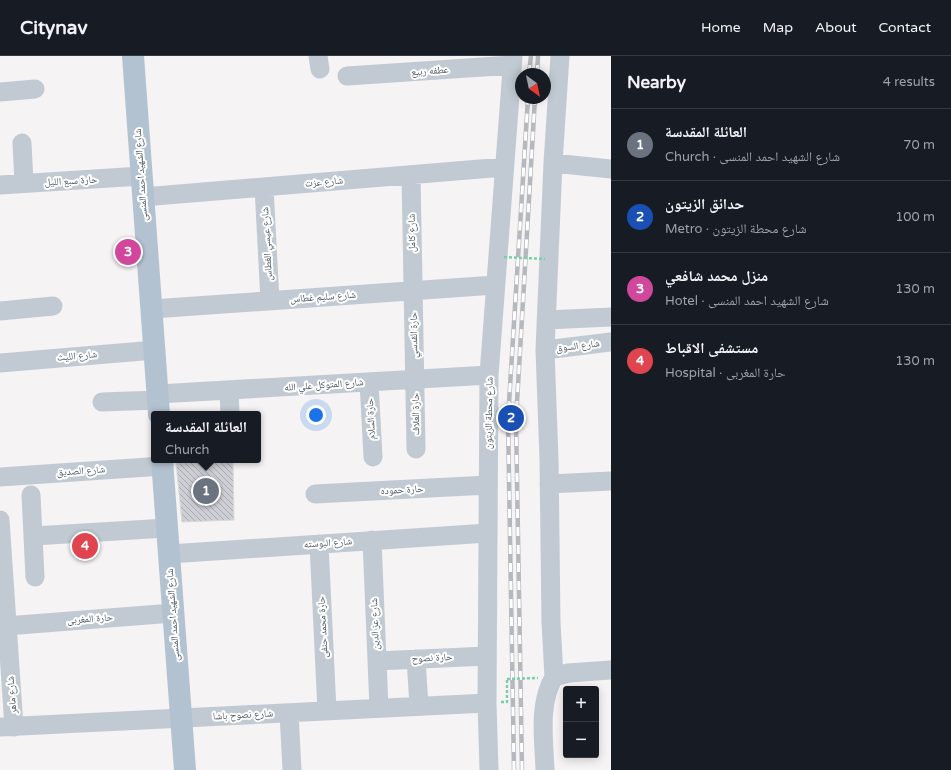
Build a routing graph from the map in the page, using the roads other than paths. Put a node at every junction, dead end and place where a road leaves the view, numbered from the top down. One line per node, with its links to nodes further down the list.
1 (132, 56): 15 (main road, شارع الشهيد احمد المنسى)
2 (560, 56): 9 (street)
3 (513, 60): 4 (street, عطفه ربيع); 10 (street, شارع محطة الزيتون)
4 (396, 64): 5 (street, عطفه ربيع)
5 (347, 76)
6 (35, 89): 7 (street)
7 (0, 92)
8 (22, 143): 13 (street)
9 (553, 163): 11 (street); 24 (street)
10 (504, 167): 12 (street, شارع عزت); 17 (street, شارع محطة الزيتون)
11 (611, 169)
12 (411, 175): 16 (street, شارع عزت); 18 (street, شارع كامل)
13 (24, 184): 14 (street, حارة سبع الليل); 15 (street, حارة سبع الليل)
14 (0, 185)
15 (142, 187): 16 (street, شارع عزت); 21 (main road, شارع الشهيد احمد المنسى)
16 (264, 187): 19 (street, شارع عيسي الغطاس)
17 (495, 286): 18 (street, شارع سليم غطاس); 29 (street, شارع محطة الزيتون)
18 (413, 291): 19 (street, شارع سليم غطاس); 30 (street, حارة القدسي)
19 (270, 301): 21 (street, شارع سليم غطاس)
20 (53, 306): 22 (street)
21 (152, 310): 26 (main road, شارع الشهيد احمد المنسى)
22 (0, 311)
23 (611, 317): 24 (street)
24 (546, 320): 27 (street)
25 (611, 342): 27 (street, شارع السوق)
26 (155, 350): 28 (street, شارع الليث); 34 (main road, شارع الشهيد احمد المنسى)
27 (545, 350): 41 (street)
28 (0, 363)
29 (489, 375): 30 (street, شارع المتوكل علي الله); 42 (street, شارع محطة الزيتون)
30 (415, 379): 31 (street, شارع المتوكل علي الله); 36 (street, حارة العلاف)
31 (369, 382): 32 (street, شارع المتوكل علي الله); 37 (street, حارة السلام)
32 (229, 391): 34 (street, شارع المتوكل علي الله); 35 (street)
33 (102, 402): 34 (street, شارع المتوكل علي الله)
34 (158, 403)
35 (230, 411)
36 (416, 448)
37 (372, 457)
38 (162, 463): 39 (street, شارع الصديق); 46 (main road, شارع الشهيد احمد المنسى)
39 (0, 477)
40 (611, 481): 41 (street)
41 (549, 484): 60 (street)
42 (488, 485): 43 (street, حارة حموده); 47 (street, شارع محطة الزيتون)
43 (315, 494)
44 (31, 496): 48 (street)
45 (0, 520): 53 (street, شارع ماهر)
46 (167, 528): 48 (street); 51 (main road, شارع الشهيد احمد المنسى)
47 (488, 533): 49 (street, شارع البوسته); 56 (street, شارع محطة الزيتون)
48 (33, 536): 52 (street)
49 (372, 540): 50 (street, شارع البوسته); 58 (street, شارع عز الدين)
50 (319, 544): 51 (street, شارع البوسته); 64 (street, حارة محمد حنفى)
51 (169, 554): 54 (main road, شارع الشهيد احمد المنسى)
52 (35, 577)
53 (3, 595): 55 (street, شارع ماهر)
54 (173, 613): 55 (street, حارة المغربى); 66 (main road, شارع الشهيد احمد المنسى)
55 (6, 626): 67 (street, شارع ماهر)
56 (487, 656): 57 (street, حارة نصوح); 61 (street, شارع محطة الزيتون)
57 (416, 659): 58 (street, حارة نصوح); 62 (street)
58 (377, 661): 63 (street, شارع عز الدين)
59 (611, 670): 60 (street)
60 (546, 678): 71 (street)
61 (487, 702): 62 (street, شارع نصوح باشا); 70 (street, شارع محطة الزيتون)
62 (419, 706): 63 (street, شارع نصوح باشا)
63 (379, 708): 64 (street, شارع نصوح باشا)
64 (327, 711): 65 (street, شارع نصوح باشا)
65 (289, 713): 66 (street, شارع نصوح باشا); 69 (street)
66 (180, 718): 67 (street, شارع نصوح باشا); 68 (main road, شارع الشهيد احمد المنسى)
67 (7, 727)
68 (185, 770)
69 (292, 770)
70 (489, 770)
71 (545, 770)

